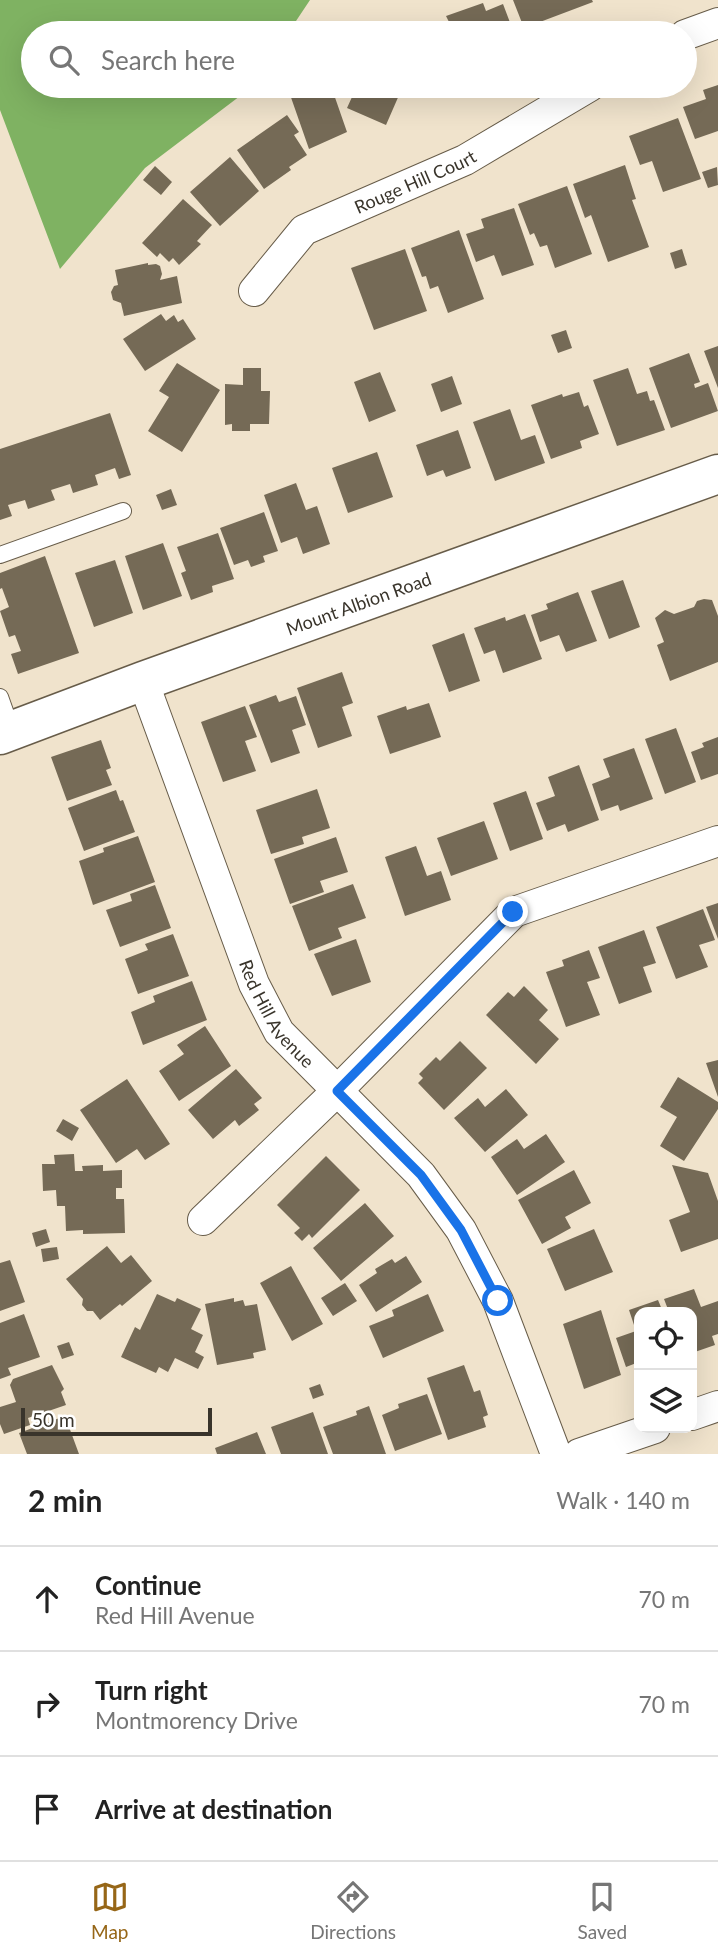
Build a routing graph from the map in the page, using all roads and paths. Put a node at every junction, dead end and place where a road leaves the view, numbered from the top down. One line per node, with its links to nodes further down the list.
1 (718, 23): 2 (street)
2 (697, 31)
3 (570, 98): 4 (street, Rouge Hill Court)
4 (254, 291)
5 (718, 474): 8 (street, Mount Albion Road)
6 (123, 511): 7 (lane)
7 (0, 555)
8 (143, 681): 9 (street, Mount Albion Road); 11 (street, Red Hill Avenue)
9 (4, 721)
10 (718, 841): 11 (street)
11 (337, 1091): 12 (street); 16 (street, Red Hill Avenue)
12 (203, 1220)
13 (718, 1406): 14 (street)
14 (697, 1413)
15 (641, 1433): 17 (street)
16 (556, 1454)
17 (579, 1454)

